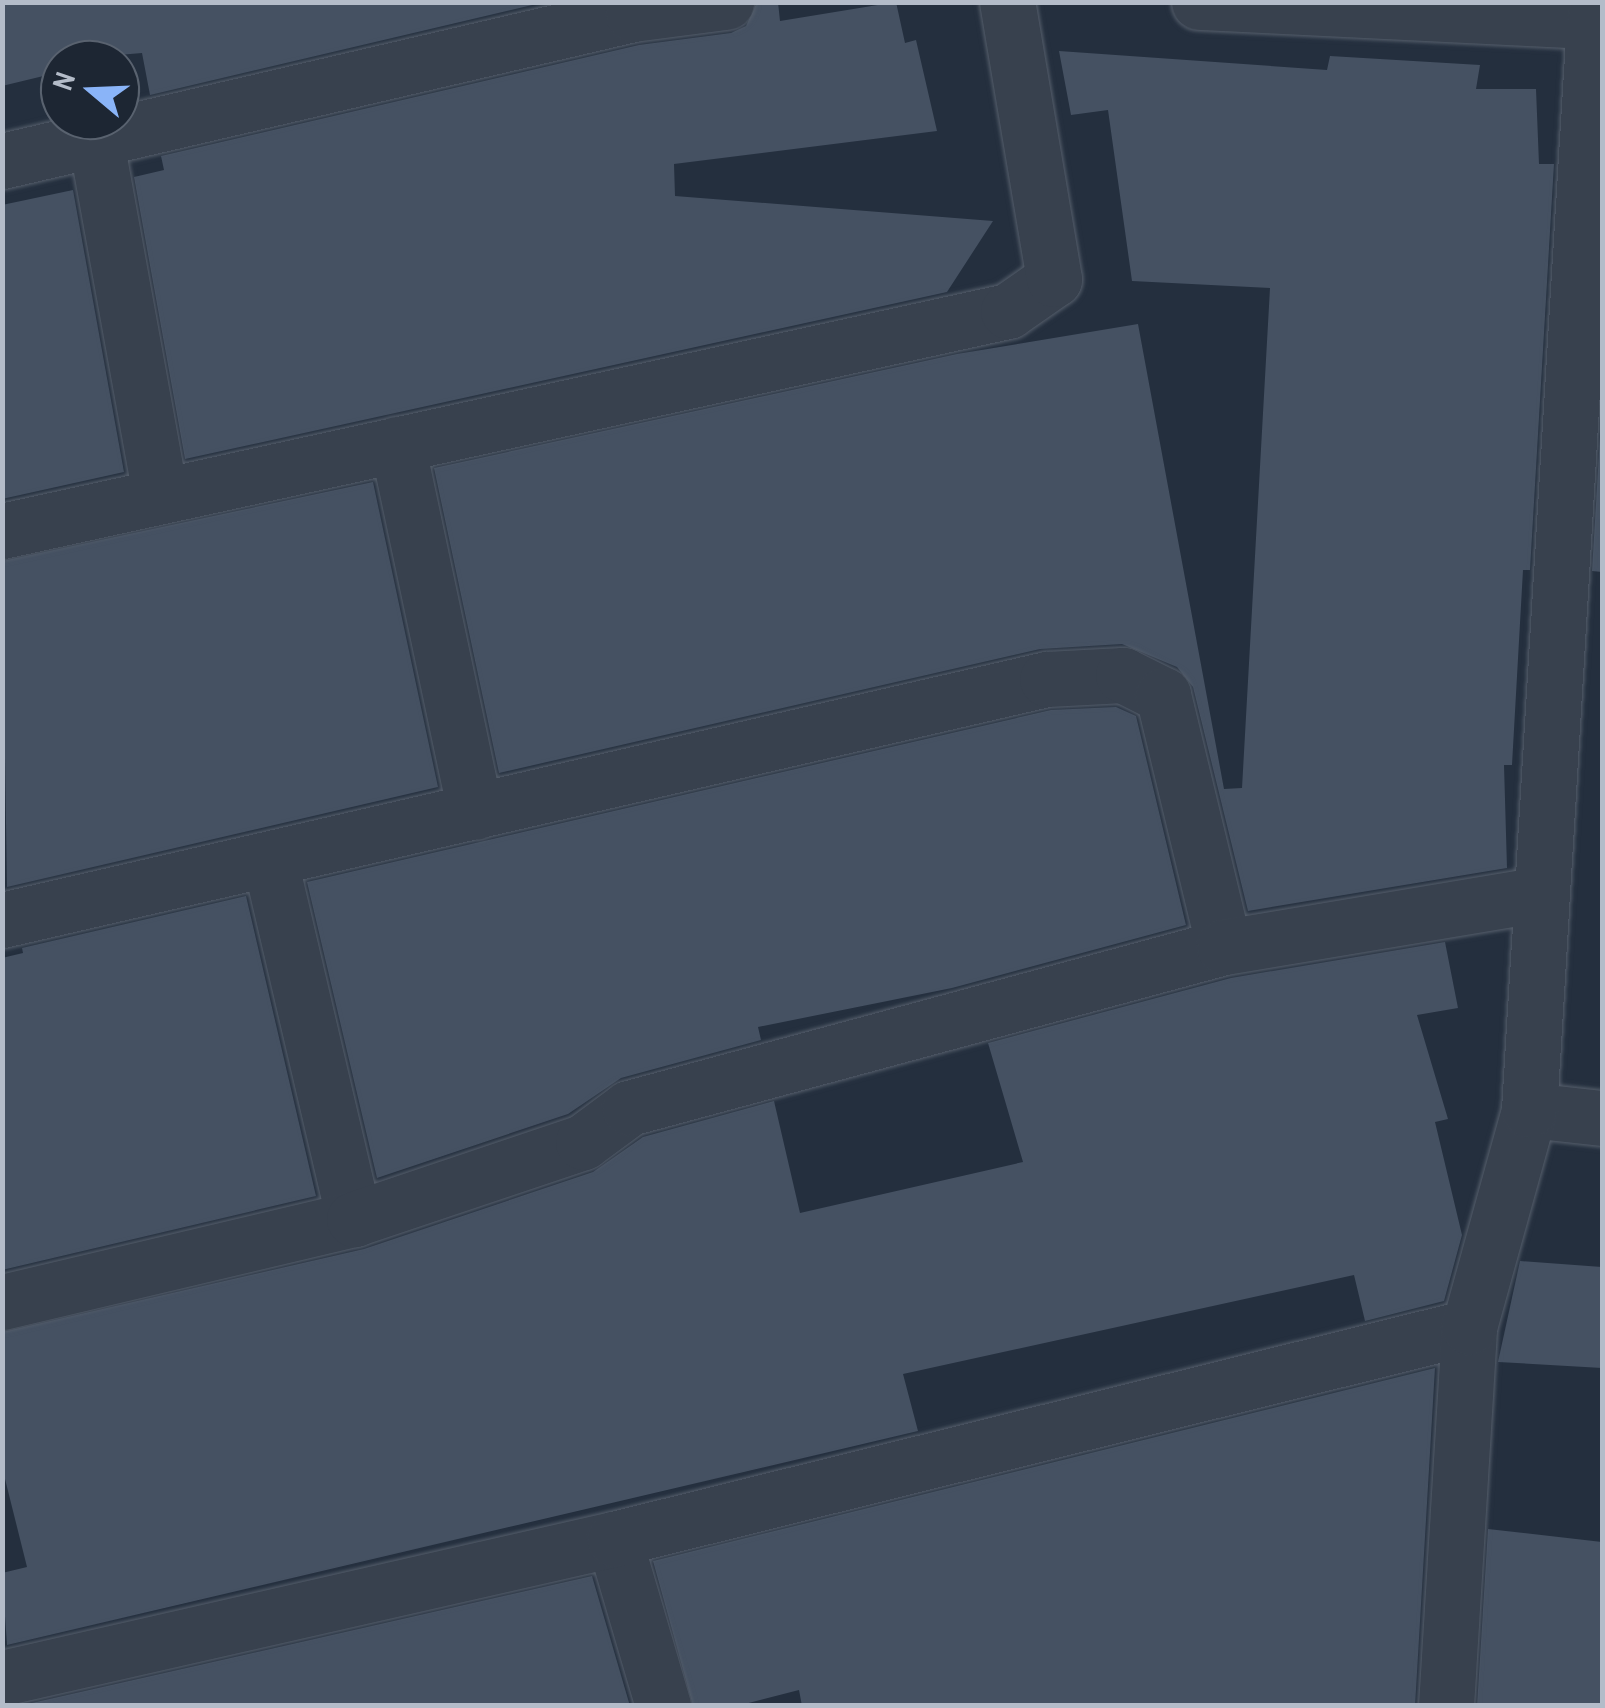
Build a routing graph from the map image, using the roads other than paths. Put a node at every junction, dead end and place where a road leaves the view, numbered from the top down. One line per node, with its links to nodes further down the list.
1 (726, 2): 5 (street)
2 (1007, 2): 7 (street)
3 (1199, 2): 4 (street)
4 (1598, 22): 12 (street)
5 (96, 142): 6 (street); 8 (street)
6 (2, 161)
7 (397, 444): 8 (street); 10 (street)
8 (160, 495): 9 (street)
9 (2, 531)
10 (475, 812): 11 (street); 14 (street)
11 (270, 861): 13 (street); 17 (street)
12 (1542, 894): 14 (street); 15 (street)
13 (2, 920)
14 (1224, 947): 17 (street)
15 (1529, 1110): 16 (street); 19 (street)
16 (1602, 1118)
17 (354, 1220): 18 (street)
18 (2, 1302)
19 (1469, 1327): 20 (street); 23 (street)
20 (614, 1538): 21 (street); 22 (street)
21 (2, 1678)
22 (664, 1706)
23 (1446, 1706)

